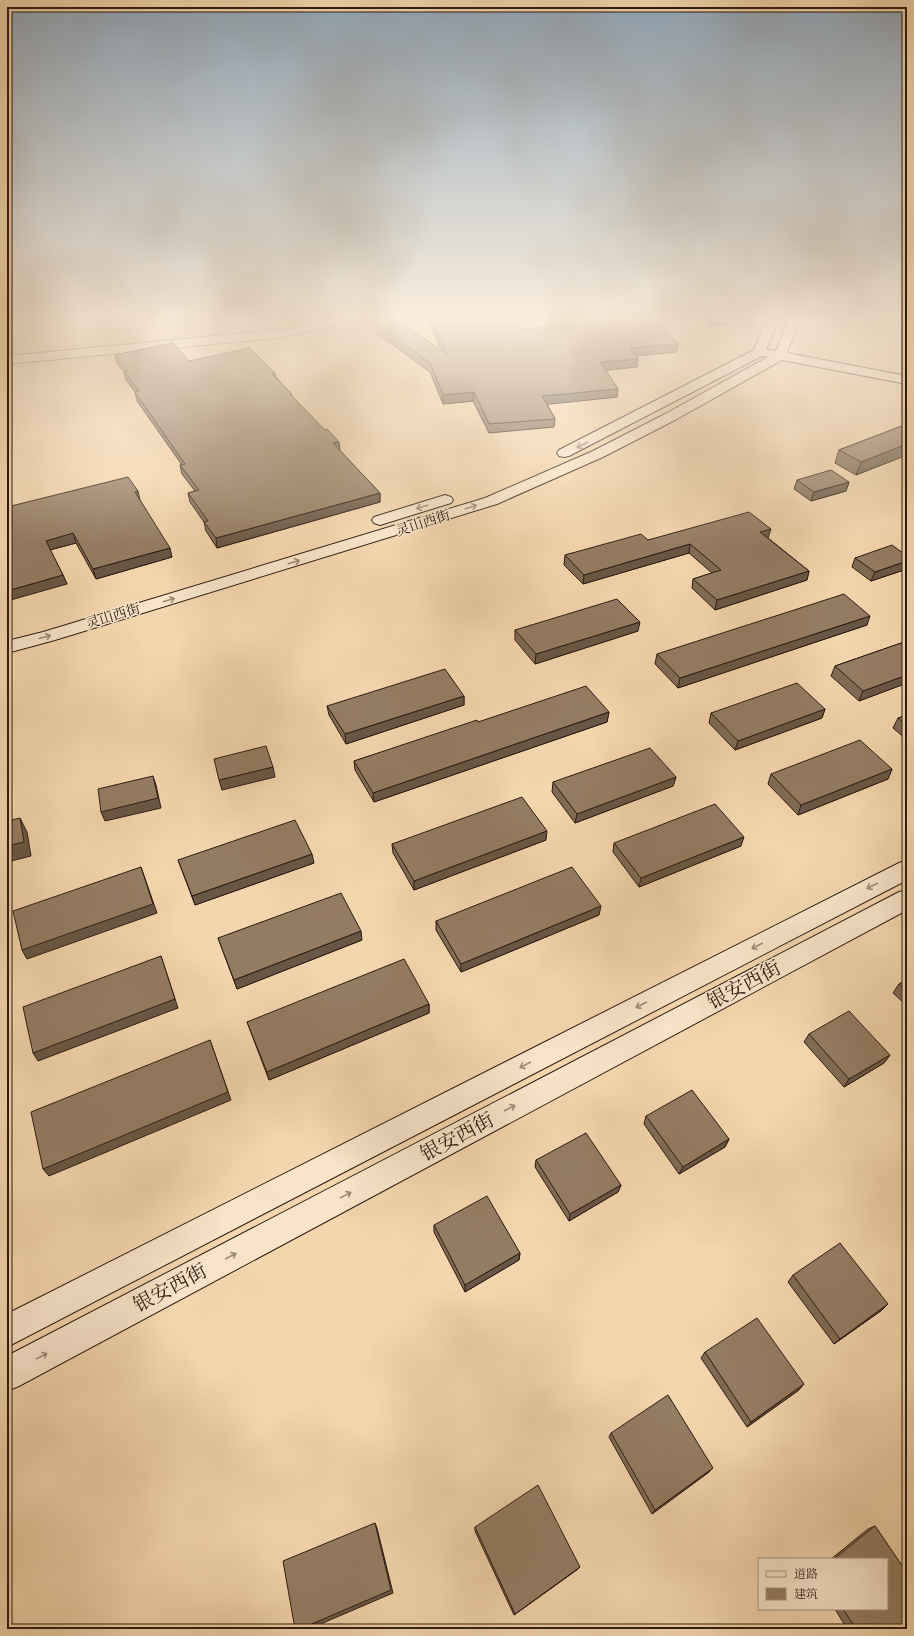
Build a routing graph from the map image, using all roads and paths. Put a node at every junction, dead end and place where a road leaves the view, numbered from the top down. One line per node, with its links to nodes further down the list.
1 (676, 395): 3 (main road, one-way to 3)
2 (709, 395): 6 (main road, 灵山西街, one-way to 2)
3 (548, 460)
4 (475, 491): 5 (main road, 灵山西街, one-way to 5)
5 (7, 633)
6 (7, 647)
7 (907, 868): 9 (main road, 银安西街, one-way to 9)
8 (907, 899): 10 (main road, 银安西街, one-way to 8)
9 (7, 1331)
10 (7, 1374)

